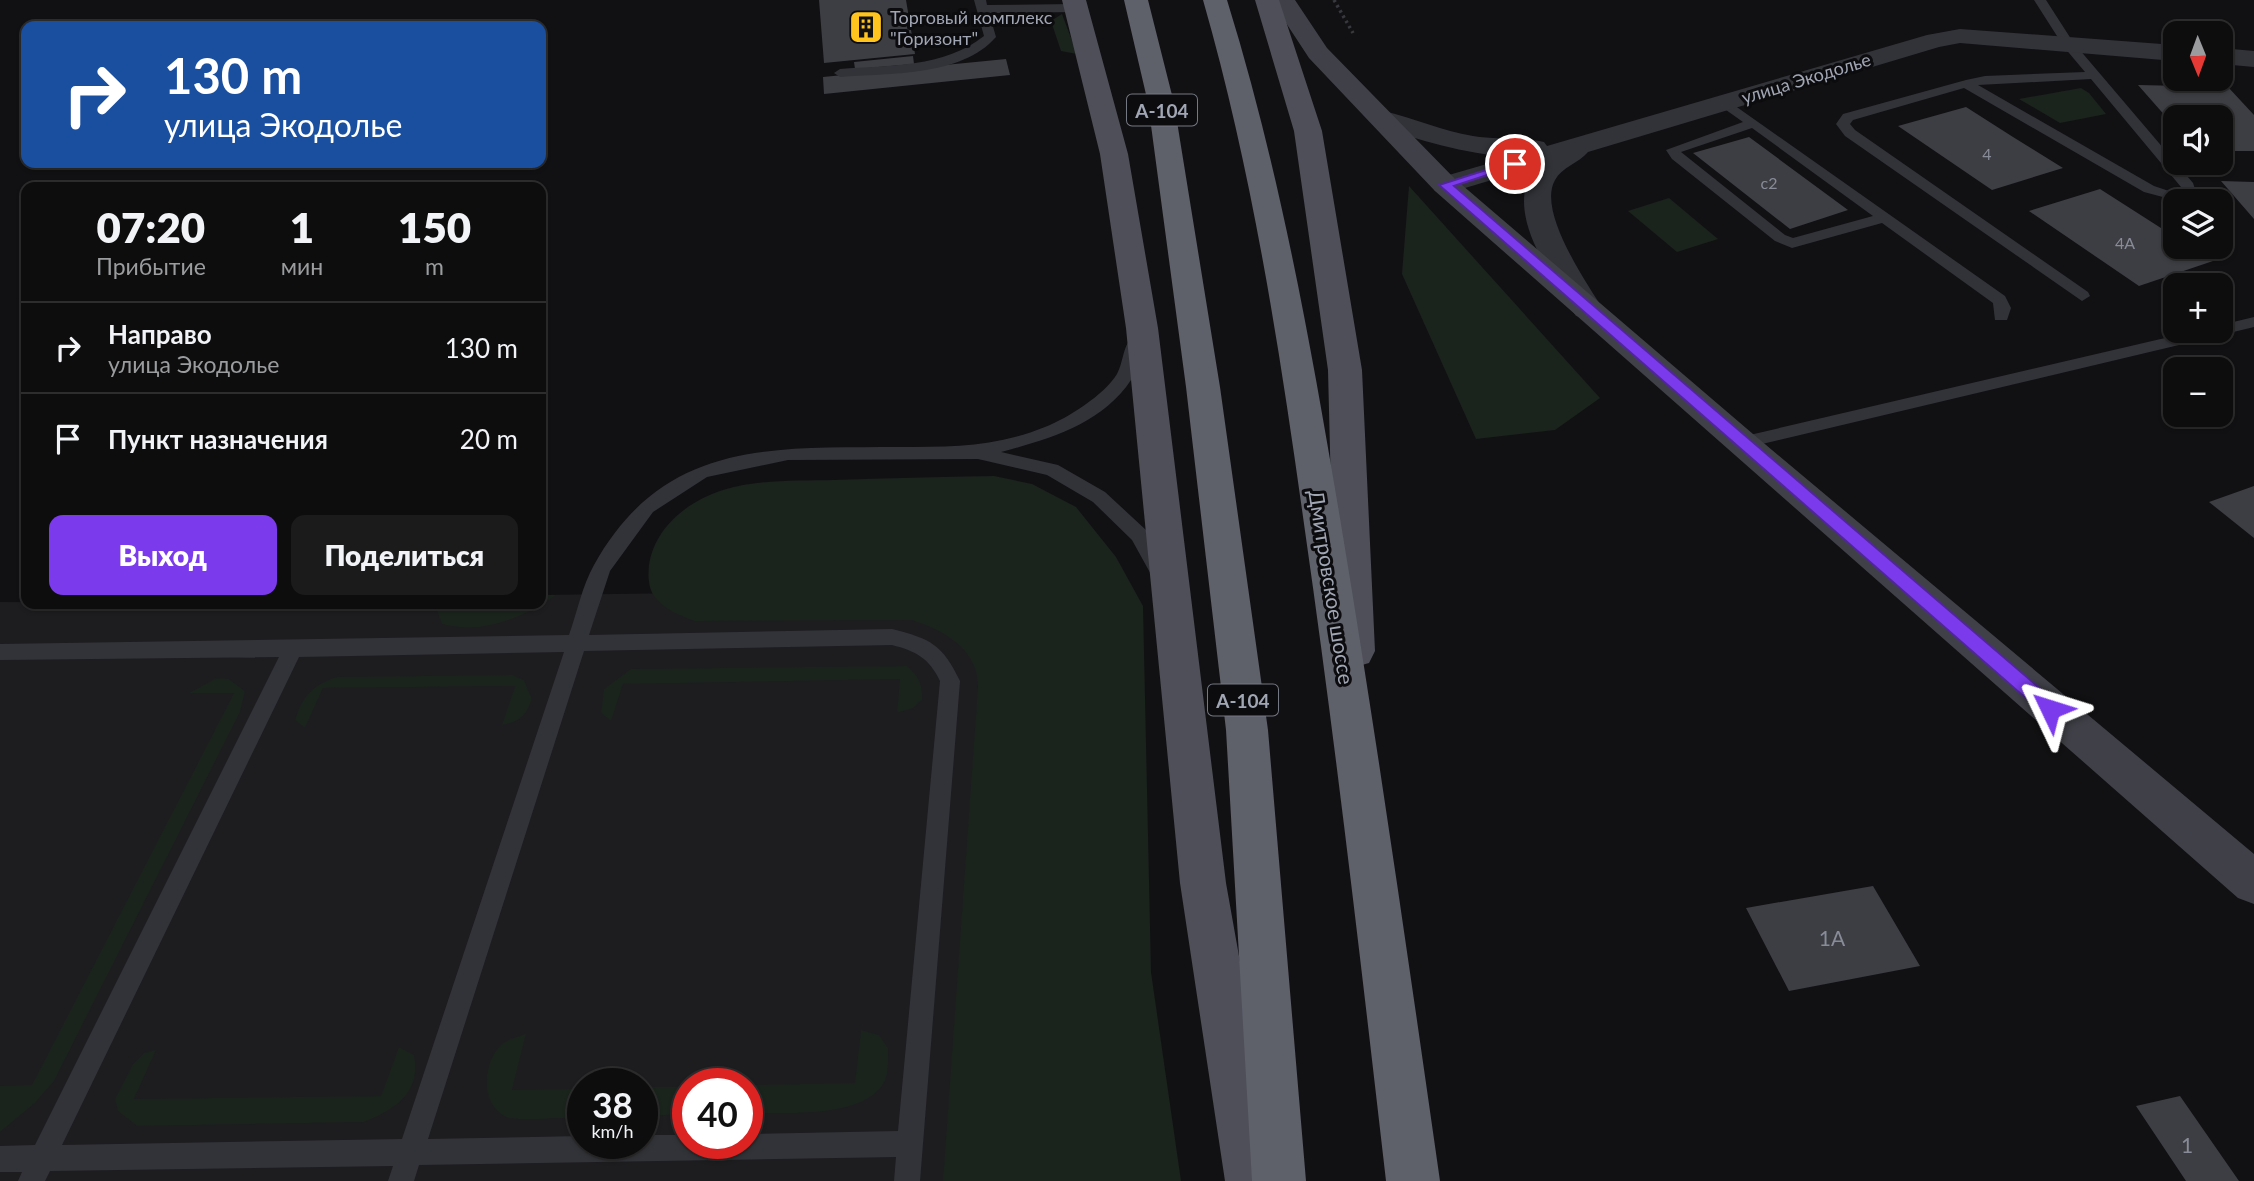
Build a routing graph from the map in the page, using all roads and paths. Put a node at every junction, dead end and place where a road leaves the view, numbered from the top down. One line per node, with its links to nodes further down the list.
1 (1136, 0): 45 (highway, А-104)
2 (1215, 0): 36 (highway, Дмитровское шоссе)
3 (1267, 0): 36 (main road)
4 (1283, 0): 18 (street)
5 (1334, 0): 9 (path)
6 (2040, 0): 10 (lane)
7 (1075, 4): 8 (lane); 28 (main road)
8 (981, 5): 14 (lane)
9 (1357, 39)
10 (2068, 44): 11 (street, улица Экодолье); 15 (lane); 17 (street, улица Экодолье)
11 (2163, 52)
12 (2233, 57): 13 (street)
13 (2254, 59)
14 (840, 73)
15 (2096, 75): 16 (lane); 16 (lane)
16 (1966, 84): 23 (lane)
17 (1724, 102): 19 (lane); 20 (street, улица Экодолье)
18 (1384, 119): 20 (street); 21 (street)
19 (1754, 123): 22 (lane); 22 (lane)
20 (1585, 143): 21 (street, улица Экодолье); 24 (street)
21 (1445, 185): 24 (street)
22 (1884, 218): 25 (lane)
23 (2082, 296)
24 (1587, 309): 30 (street)
25 (2001, 316)
26 (2254, 322): 27 (lane)
27 (2233, 327)
28 (1142, 328): 31 (lane); 32 (main road)
29 (2163, 343): 30 (lane)
30 (1741, 443): 37 (street)
31 (978, 453): 32 (lane); 33 (lane)
32 (1169, 589): 44 (main road)
33 (576, 641): 34 (lane); 38 (lane); 39 (lane)
34 (293, 649): 35 (lane); 41 (lane)
35 (0, 652)
36 (1359, 758): 46 (highway, Дмитровское шоссе)
37 (2254, 883)
38 (910, 1144): 39 (lane); 43 (lane)
39 (411, 1151): 41 (lane); 42 (lane)
40 (0, 1159): 41 (lane)
41 (37, 1170)
42 (401, 1181)
43 (906, 1181)
44 (1252, 1181)
45 (1279, 1181)
46 (1413, 1181)

